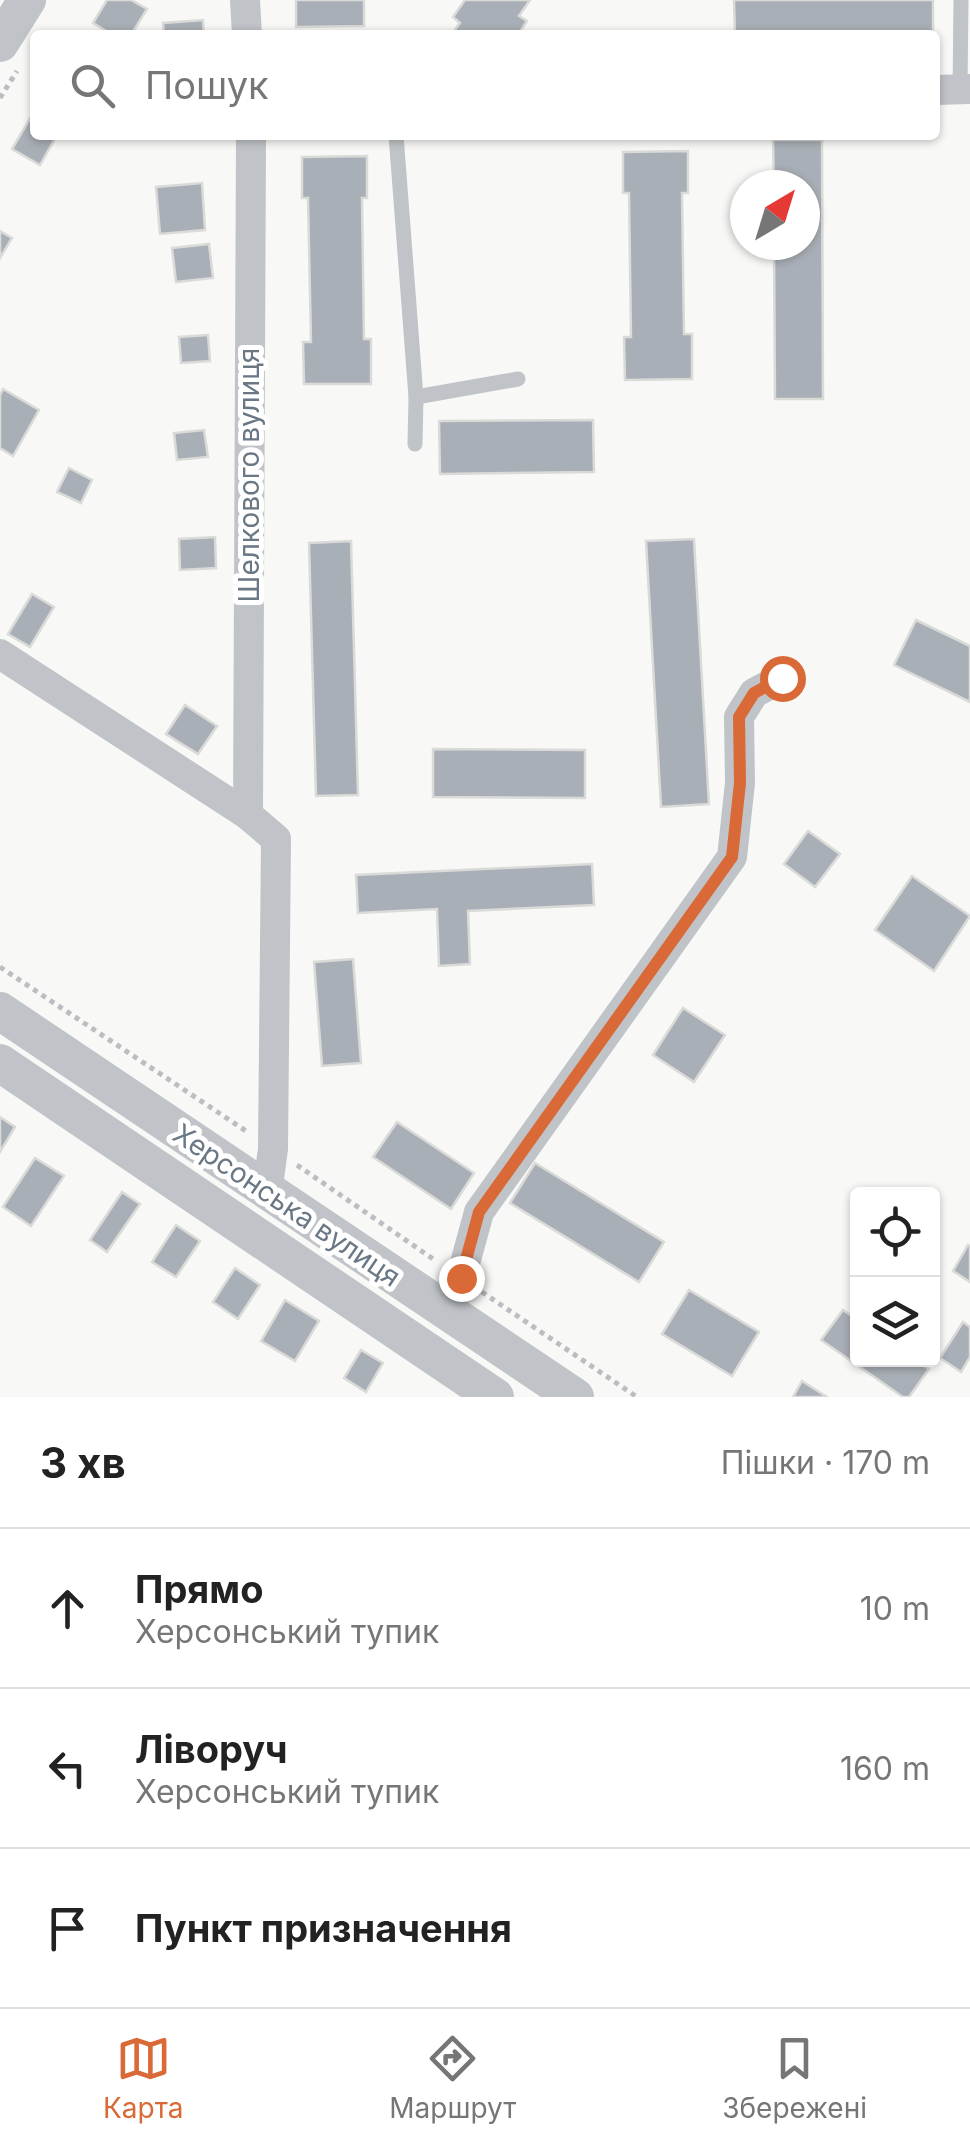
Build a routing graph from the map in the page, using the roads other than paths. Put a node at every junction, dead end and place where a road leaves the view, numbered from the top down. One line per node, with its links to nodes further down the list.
1 (27, 0): 5 (street)
2 (245, 0): 4 (street)
3 (961, 0): 6 (lane)
4 (247, 30)
5 (0, 43)
6 (955, 89)
7 (251, 140): 14 (street, Шелкового вулиця)
8 (396, 140): 10 (lane)
9 (518, 380): 10 (lane)
10 (416, 396): 11 (lane)
11 (415, 444)
12 (0, 654): 14 (street)
13 (782, 678): 18 (street)
14 (248, 815): 17 (street)
15 (0, 1011): 17 (street, Херсонська вулиця)
16 (0, 1063): 19 (street, Херсонська вулиця)
17 (267, 1193): 18 (street, Херсонська вулиця)
18 (445, 1312): 20 (street, Херсонська вулиця)
19 (496, 1397)
20 (574, 1397)

